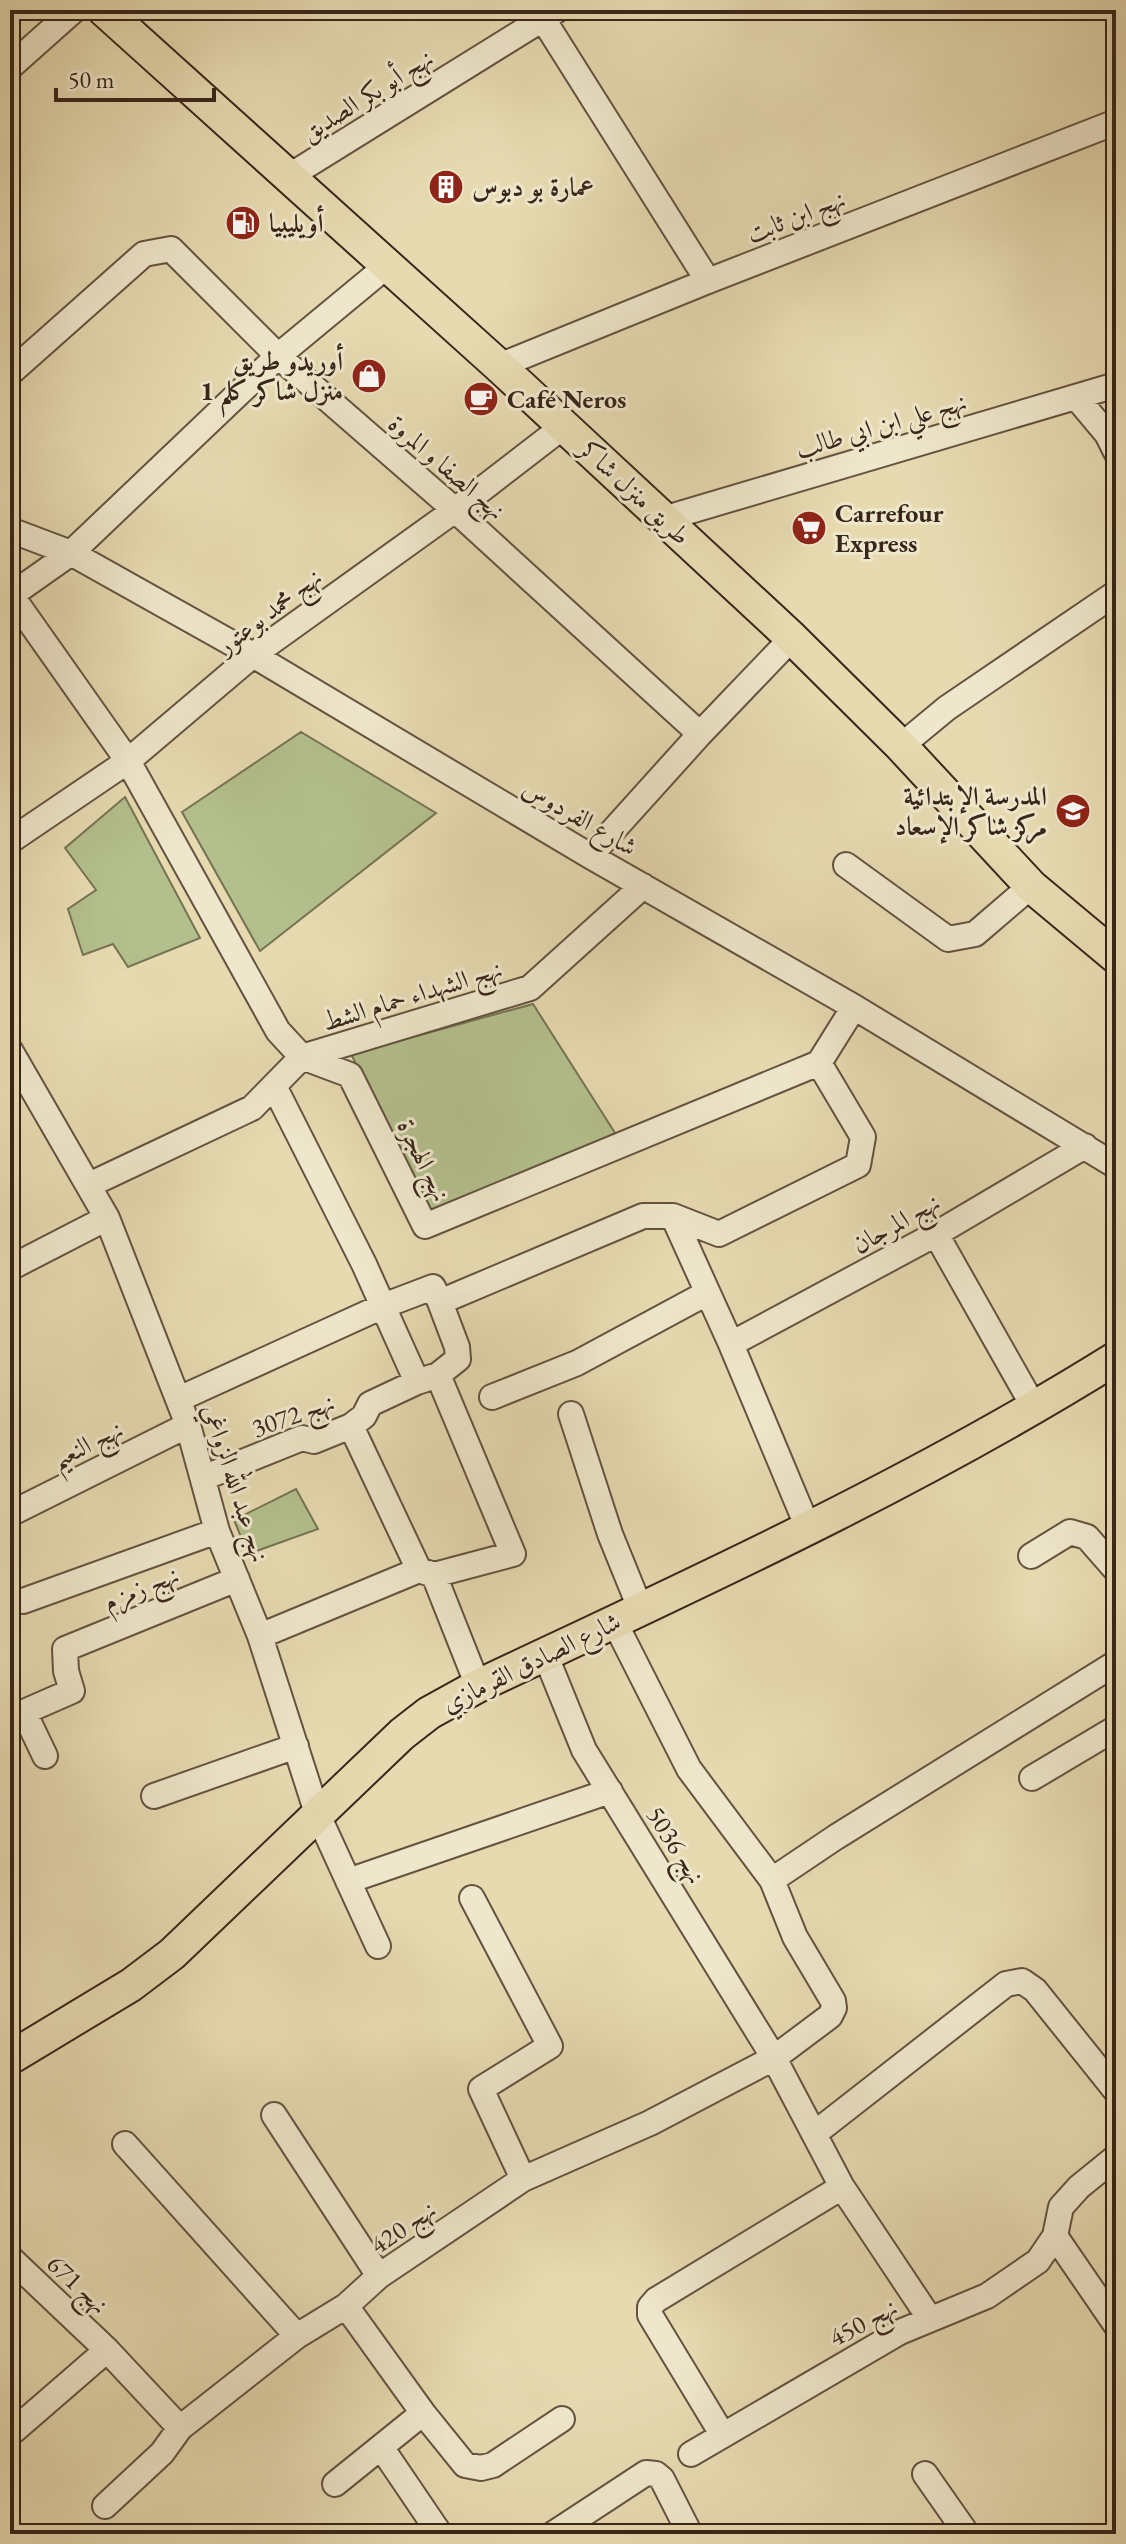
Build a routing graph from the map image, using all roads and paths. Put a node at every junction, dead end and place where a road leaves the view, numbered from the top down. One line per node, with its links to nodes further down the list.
1 (74, 10): 4 (street)
2 (104, 10): 6 (main road, طريق منزل شاكر)
3 (550, 14): 6 (street, نهج أبو بكر الصديق); 8 (street)
4 (10, 67)
5 (1116, 122): 8 (street, نهج ابن ثابت)
6 (288, 177): 7 (main road, طريق منزل شاكر)
7 (388, 265): 9 (street); 10 (main road, طريق منزل شاكر)
8 (708, 281): 10 (street, نهج ابن ثابت)
9 (278, 356): 11 (street, نهج الصفا و المروة); 16 (street, نهج الصفا و المروة); 19 (street)
10 (499, 366): 14 (main road, طريق منزل شاكر)
11 (10, 373)
12 (1116, 385): 13 (street, نهج علي ابن ابي طالب)
13 (1076, 397): 15 (street); 17 (street, نهج علي ابن ابي طالب)
14 (564, 426): 16 (street, نهج محمد بوعتور); 17 (main road, طريق منزل شاكر)
15 (1116, 452)
16 (455, 510): 23 (street, نهج محمد بوعتور); 24 (street, نهج الصفا و المروة)
17 (663, 519): 22 (main road, طريق منزل شاكر)
18 (10, 530): 19 (street, شارع الفردوس)
19 (71, 553): 21 (street); 23 (street, شارع الفردوس)
20 (1116, 593): 25 (street)
21 (10, 596): 26 (street, نهج الهجرة)
22 (792, 638): 24 (street); 25 (main road, طريق منزل شاكر)
23 (253, 655): 26 (street, نهج محمد بوعتور); 28 (street, شارع الفردوس)
24 (700, 734): 28 (street)
25 (901, 746): 31 (main road, طريق منزل شاكر)
26 (128, 761): 27 (street, نهج محمد بوعتور); 35 (street, نهج الهجرة)
27 (10, 841)
28 (590, 856): 30 (street, شارع الفردوس)
29 (846, 865): 31 (street)
30 (643, 886): 33 (street, شارع الفردوس); 35 (street, نهج الشهداء حمام الشط)
31 (1031, 886): 32 (main road, طريق منزل شاكر)
32 (1116, 957)
33 (854, 1007): 36 (street); 38 (street, شارع الفردوس)
34 (10, 1050): 40 (street, نهج عبد الله الزواغي)
35 (302, 1057): 36 (street, نهج الهجرة); 37 (street)
36 (819, 1063): 41 (street)
37 (274, 1086): 40 (street); 47 (street)
38 (1085, 1146): 39 (street, شارع الفردوس); 43 (street, نهج المرجان)
39 (1116, 1166)
40 (89, 1185): 42 (street, نهج عبد الله الزواغي)
41 (673, 1216): 45 (street); 46 (street)
42 (107, 1218): 44 (street); 52 (street, نهج عبد الله الزواغي)
43 (936, 1234): 48 (street, نهج المرجان); 53 (street)
44 (10, 1268)
45 (707, 1293): 48 (street); 51 (street)
46 (440, 1302): 47 (street); 50 (street)
47 (383, 1306): 50 (street); 52 (street)
48 (731, 1344): 59 (street)
49 (1116, 1358): 53 (main road, شارع الصادق القرمازي)
50 (428, 1379): 56 (street, نهج 3072); 63 (street)
51 (492, 1397)
52 (179, 1399): 55 (street, نهج عبد الله الزواغي)
53 (1035, 1409): 59 (main road, شارع الصادق القرمازي)
54 (571, 1414): 66 (street)
55 (188, 1425): 57 (street, نهج عبد الله الزواغي); 58 (street, نهج النعيم)
56 (351, 1426): 57 (street, نهج 3072); 63 (street)
57 (203, 1478): 60 (street, نهج عبد الله الزواغي)
58 (10, 1514)
59 (808, 1528): 66 (main road, شارع الصادق القرمازي)
60 (217, 1531): 64 (street, نهج عبد الله الزواغي); 65 (street)
61 (1031, 1556): 62 (street)
62 (1116, 1570)
63 (426, 1573): 67 (street); 70 (street)
64 (237, 1579): 67 (street, نهج عبد الله الزواغي); 73 (street, نهج زمزم)
65 (23, 1601)
66 (627, 1615): 68 (main road, شارع الصادق القرمازي); 78 (street)
67 (260, 1636): 72 (street, نهج عبد الله الزواغي)
68 (545, 1654): 70 (main road, شارع الصادق القرمازي); 75 (street, نهج 5036)
69 (1116, 1663): 78 (street)
70 (478, 1686): 77 (main road, شارع الصادق القرمازي)
71 (1116, 1728): 74 (street)
72 (296, 1746): 76 (street); 77 (street, نهج عبد الله الزواغي)
73 (45, 1756)
74 (1032, 1778)
75 (610, 1791): 79 (street); 83 (street, نهج 5036)
76 (154, 1796)
77 (317, 1813): 79 (street, نهج عبد الله الزواغي); 82 (main road, شارع الصادق القرمازي)
78 (772, 1880): 83 (street, نهج 420)
79 (348, 1881): 81 (street, نهج عبد الله الزواغي)
80 (472, 1898): 89 (street)
81 (378, 1946)
82 (10, 2058)
83 (774, 2058): 86 (street, نهج 5036); 89 (street, نهج 420)
84 (1116, 2091): 86 (street)
85 (274, 2115): 93 (street)
86 (814, 2134): 90 (street, نهج 5036)
87 (125, 2144): 97 (street)
88 (1116, 2157): 91 (street, نهج 450)
89 (523, 2179): 93 (street, نهج 420)
90 (842, 2187): 95 (street, نهج 5036); 103 (street)
91 (1055, 2236): 95 (street, نهج 450); 96 (street)
92 (10, 2258): 98 (street, نهج 671)
93 (379, 2276): 94 (street, نهج 420)
94 (346, 2306): 97 (street, نهج 420); 99 (street)
95 (930, 2319): 103 (street, نهج 450)
96 (1116, 2325)
97 (297, 2336): 101 (street, نهج 420)
98 (107, 2350): 101 (street); 102 (street)
99 (423, 2413): 100 (street); 104 (street)
100 (562, 2419)
101 (180, 2428): 108 (street, نهج 420)
102 (10, 2434)
103 (722, 2434): 105 (street, نهج 450)
104 (381, 2447): 107 (street); 109 (street)
105 (691, 2454)
106 (925, 2474): 112 (street)
107 (335, 2484)
108 (105, 2506)
109 (440, 2534)
110 (553, 2534): 111 (street)
111 (690, 2534)
112 (967, 2534)

